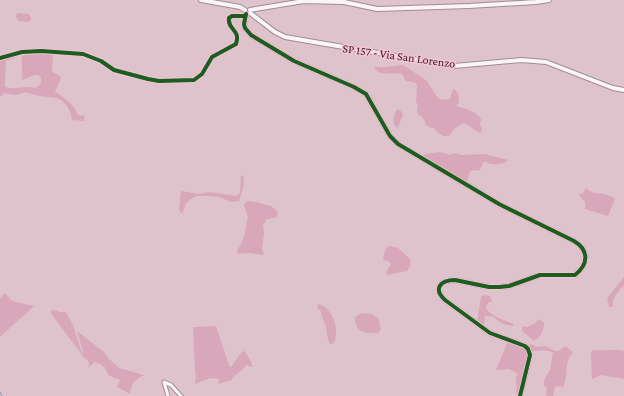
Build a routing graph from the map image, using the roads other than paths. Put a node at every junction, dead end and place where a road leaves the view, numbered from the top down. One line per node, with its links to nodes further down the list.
1 (201, 0): 4 (street, SP 157 - Via San Lorenzo)
2 (549, 0): 3 (street)
3 (344, 1): 4 (street)
4 (247, 13): 5 (street); 6 (street, SP 157 - Via San Lorenzo); 9 (street)
5 (0, 58)
6 (624, 90)
7 (168, 396): 8 (street)
8 (181, 396)
9 (520, 396)

